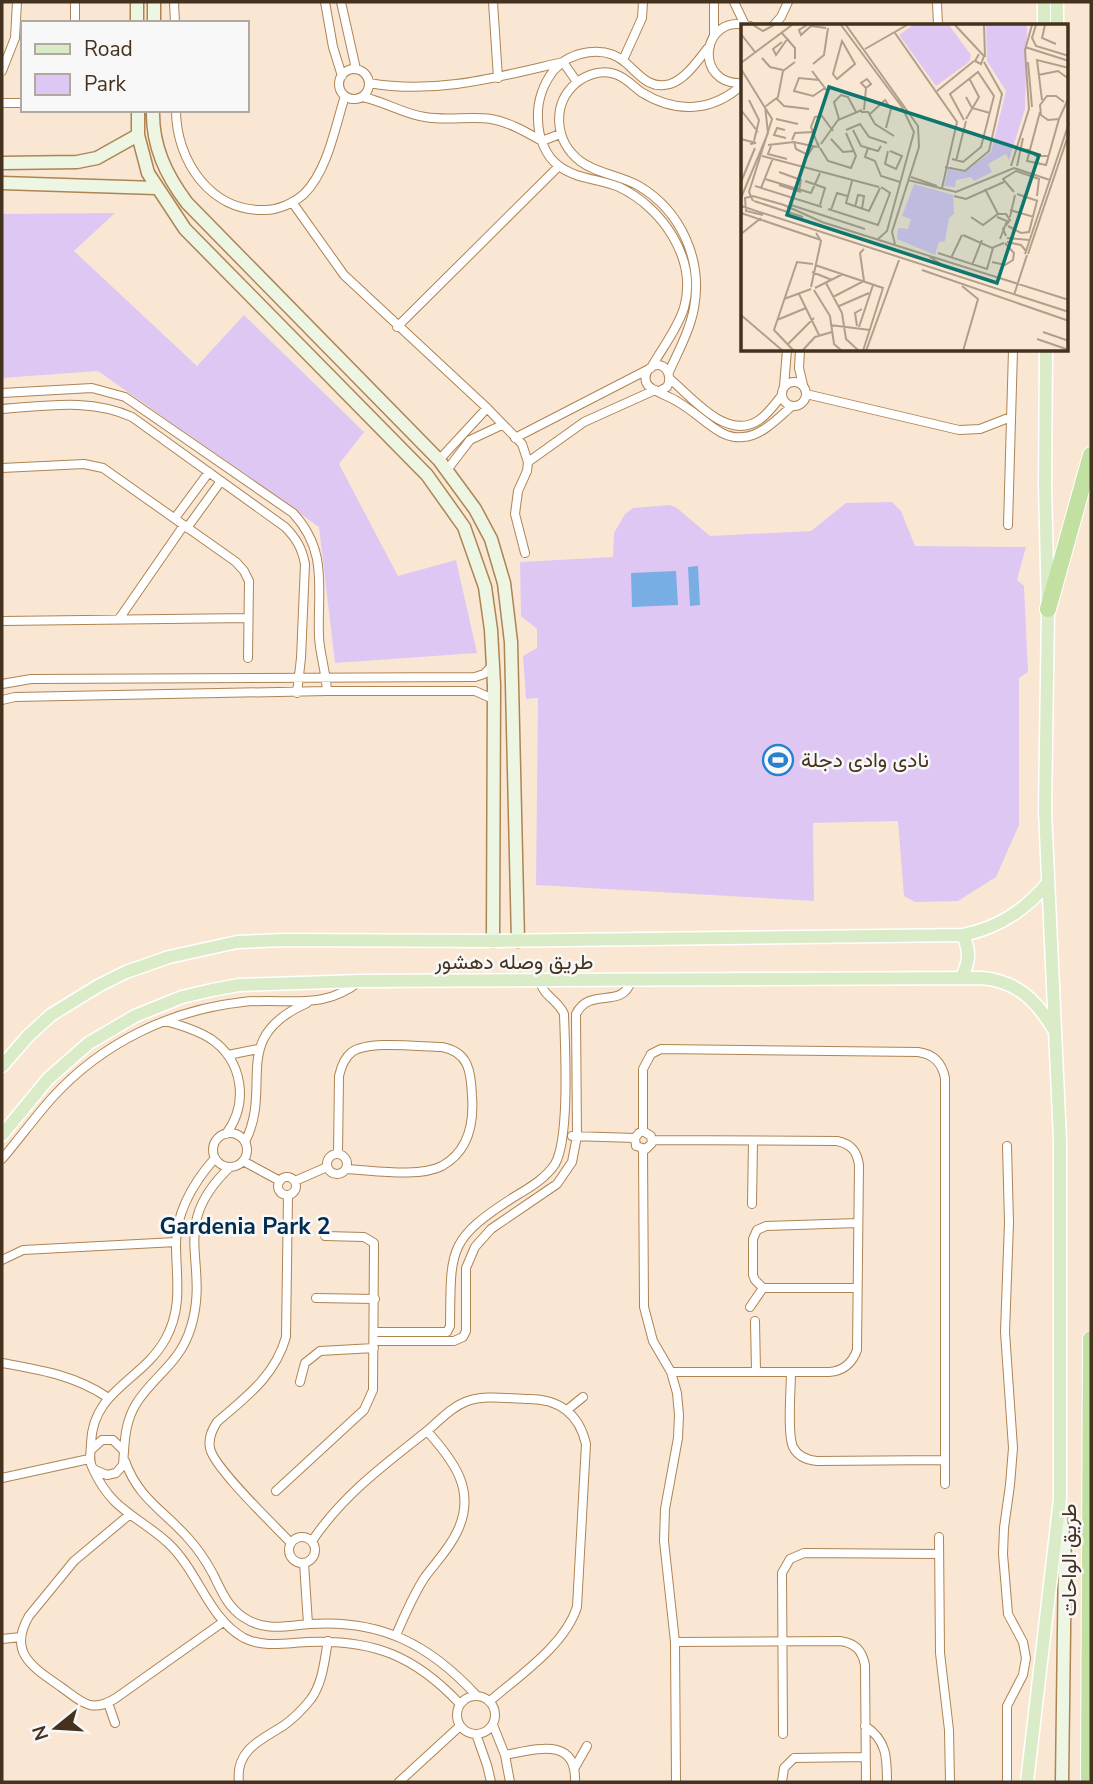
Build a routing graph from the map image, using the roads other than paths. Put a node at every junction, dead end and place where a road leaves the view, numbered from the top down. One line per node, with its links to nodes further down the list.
1 (17, 2): 31 (street)
2 (75, 2): 16 (street)
3 (137, 2): 17 (street)
4 (154, 2): 18 (street)
5 (174, 2): 19 (street)
6 (326, 2): 32 (street)
7 (341, 2): 30 (street)
8 (493, 2): 33 (street)
9 (643, 2): 28 (street)
10 (714, 2): 26 (street)
11 (734, 2): 20 (street)
12 (788, 2): 21 (street)
13 (937, 2): 22 (street)
14 (1044, 2): 23 (main road)
15 (1057, 2): 24 (main road)
16 (75, 21)
17 (137, 21)
18 (154, 21)
19 (175, 21)
20 (746, 24)
21 (775, 24)
22 (937, 24)
23 (1044, 24)
24 (1057, 24)
25 (741, 25): 26 (street)
26 (714, 35): 27 (street)
27 (708, 48): 28 (street); 36 (street)
28 (623, 60): 29 (street)
29 (563, 62): 33 (street); 34 (street); 47 (street)
30 (356, 69): 32 (street); 35 (street)
31 (2, 71)
32 (342, 76): 38 (street)
33 (498, 78): 35 (street)
34 (577, 82): 37 (street); 45 (street)
35 (369, 83): 39 (street)
36 (741, 84)
37 (741, 86)
38 (345, 96): 39 (street); 53 (street)
39 (362, 97): 47 (street)
40 (2, 103): 41 (street)
41 (21, 103)
42 (138, 112): 46 (street)
43 (153, 112): 55 (street)
44 (176, 112): 53 (street)
45 (561, 134): 47 (street); 52 (street)
46 (138, 135): 48 (street); 51 (street)
47 (542, 141): 49 (street)
48 (2, 163)
49 (559, 166): 54 (street); 57 (street)
50 (2, 183): 51 (street)
51 (156, 188): 56 (street)
52 (652, 196): 54 (street); 63 (street)
53 (292, 202): 57 (street)
54 (646, 204): 62 (street)
55 (269, 286): 56 (street); 77 (street)
56 (253, 300): 80 (street)
57 (397, 327): 70 (street)
58 (787, 352): 64 (street)
59 (800, 352): 65 (street)
60 (1013, 352): 72 (street)
61 (1047, 352): 86 (main road)
62 (650, 369): 63 (street); 66 (street); 74 (street)
63 (670, 375): 66 (street); 68 (street)
64 (784, 386): 65 (street); 68 (street)
65 (804, 389): 69 (street); 72 (street)
66 (657, 390): 69 (street); 76 (street)
67 (2, 393): 92 (street)
68 (782, 395): 69 (street)
69 (792, 406)
70 (487, 408): 73 (street); 77 (street)
71 (2, 409): 79 (street)
72 (1011, 417): 83 (street)
73 (502, 425): 74 (street); 77 (street)
74 (515, 438): 76 (street)
75 (1091, 455): 86 (highway)
76 (528, 462): 85 (street)
77 (443, 465): 80 (street); 100 (street)
78 (2, 468): 82 (street)
79 (209, 472): 81 (street); 82 (street)
80 (431, 480): 91 (street)
81 (221, 481): 84 (street); 93 (street)
82 (175, 518): 84 (street)
83 (1008, 525)
84 (185, 526): 87 (street); 88 (street)
85 (525, 553)
86 (1048, 609): 101 (main road)
87 (248, 618): 88 (street); 90 (street)
88 (118, 619): 89 (street)
89 (2, 621)
90 (248, 658)
91 (493, 665): 92 (street); 97 (street)
92 (327, 677): 93 (street); 95 (street)
93 (297, 678): 94 (street); 96 (street)
94 (2, 684)
95 (327, 691): 96 (street); 97 (street)
96 (297, 693): 98 (street)
97 (494, 699): 99 (street)
98 (2, 700)
99 (494, 820): 100 (street); 103 (street)
100 (516, 820): 104 (street)
101 (1047, 884): 102 (main road, طريق وصله دهشور); 113 (main road)
102 (963, 935): 104 (main road, طريق وصله دهشور); 105 (main road)
103 (493, 941): 104 (main road, طريق وصله دهشور); 116 (main road, طريق وصله دهشور)
104 (518, 941)
105 (961, 978): 108 (main road, طريق وصله دهشور); 113 (main road, طريق وصله دهشور)
106 (360, 981): 107 (main road, طريق وصله دهشور); 109 (street); 119 (main road, طريق وصله دهشور)
107 (540, 981): 108 (main road, طريق وصله دهشور); 110 (street)
108 (631, 981): 111 (street)
109 (308, 1002): 112 (street); 114 (street)
110 (564, 1014): 111 (street); 120 (street)
111 (576, 1014): 121 (street)
112 (164, 1021): 115 (street); 130 (street)
113 (1055, 1032): 171 (main road)
114 (258, 1049): 115 (street); 125 (street)
115 (228, 1055): 118 (street)
116 (2, 1066)
117 (643, 1131): 122 (street); 123 (street); 165 (street)
118 (226, 1134): 125 (street); 129 (street)
119 (2, 1135)
120 (564, 1135): 121 (street); 137 (street)
121 (577, 1136): 122 (street); 140 (street)
122 (635, 1138): 127 (street)
123 (652, 1140): 124 (street); 127 (street)
124 (753, 1141): 139 (street); 141 (street)
125 (245, 1142): 131 (street)
126 (1007, 1146): 210 (street)
127 (643, 1149): 155 (street)
128 (338, 1153): 133 (street); 134 (street); 134 (street)
129 (215, 1158): 132 (street); 143 (street)
130 (2, 1160)
131 (243, 1161): 132 (street); 135 (street)
132 (230, 1167): 163 (street)
133 (327, 1167): 134 (street); 136 (street)
134 (345, 1169)
135 (280, 1181): 136 (street); 138 (street)
136 (295, 1181): 138 (street)
137 (520, 1194): 140 (street); 151 (street)
138 (288, 1195): 175 (street)
139 (752, 1204)
140 (528, 1205): 151 (street)
141 (858, 1223): 145 (street); 146 (street)
142 (326, 1236): 148 (street)
143 (176, 1242): 144 (street); 159 (street)
144 (2, 1260)
145 (763, 1288): 146 (street); 149 (street)
146 (858, 1288): 157 (street)
147 (316, 1298): 148 (street)
148 (375, 1299): 153 (street)
149 (750, 1307)
150 (755, 1321): 156 (street)
151 (408, 1337): 153 (street)
152 (1091, 1339): 213 (highway, طريق الواحات)
153 (374, 1340): 158 (street); 170 (street)
154 (2, 1363): 159 (street)
155 (671, 1371): 156 (street); 185 (street)
156 (755, 1371): 157 (street)
157 (791, 1372): 165 (street)
158 (300, 1382)
159 (107, 1397): 164 (street)
160 (583, 1397): 161 (street)
161 (567, 1410): 162 (street); 187 (street)
162 (427, 1431): 174 (street); 180 (street)
163 (124, 1451): 164 (street); 166 (street)
164 (90, 1454): 167 (street); 168 (street)
165 (945, 1460): 169 (street)
166 (125, 1461): 167 (street); 179 (street)
167 (93, 1469): 172 (street)
168 (2, 1478)
169 (945, 1484)
170 (276, 1490)
171 (1060, 1499): 211 (main road); 212 (street)
172 (129, 1515): 178 (street); 181 (street)
173 (939, 1537): 176 (street)
174 (312, 1541): 175 (street); 177 (street)
175 (291, 1544): 177 (street)
176 (939, 1553): 184 (street); 209 (street)
177 (304, 1563): 179 (street)
178 (223, 1622): 183 (street); 188 (street)
179 (309, 1624): 180 (street)
180 (396, 1635): 186 (street)
181 (21, 1637): 182 (street); 188 (street)
182 (2, 1639)
183 (328, 1641): 189 (street); 200 (street)
184 (783, 1641): 185 (street); 193 (street); 195 (street)
185 (675, 1642): 205 (street)
186 (476, 1695): 187 (street); 189 (street)
187 (490, 1701): 191 (street)
188 (108, 1703): 190 (street)
189 (460, 1704): 192 (street)
190 (115, 1723)
191 (493, 1725): 194 (street); 197 (street)
192 (460, 1726): 194 (street); 201 (street)
193 (865, 1726): 198 (street); 208 (street)
194 (476, 1734): 202 (street)
195 (783, 1734)
196 (587, 1746): 199 (street)
197 (505, 1755): 199 (street); 203 (street)
198 (865, 1757): 206 (street); 207 (street)
199 (575, 1769): 204 (street)
200 (239, 1782)
201 (399, 1782)
202 (491, 1782)
203 (510, 1782)
204 (575, 1782)
205 (676, 1782)
206 (782, 1782)
207 (866, 1782)
208 (887, 1782)
209 (950, 1782)
210 (1007, 1782)
211 (1027, 1782)
212 (1062, 1782)
213 (1089, 1782)

